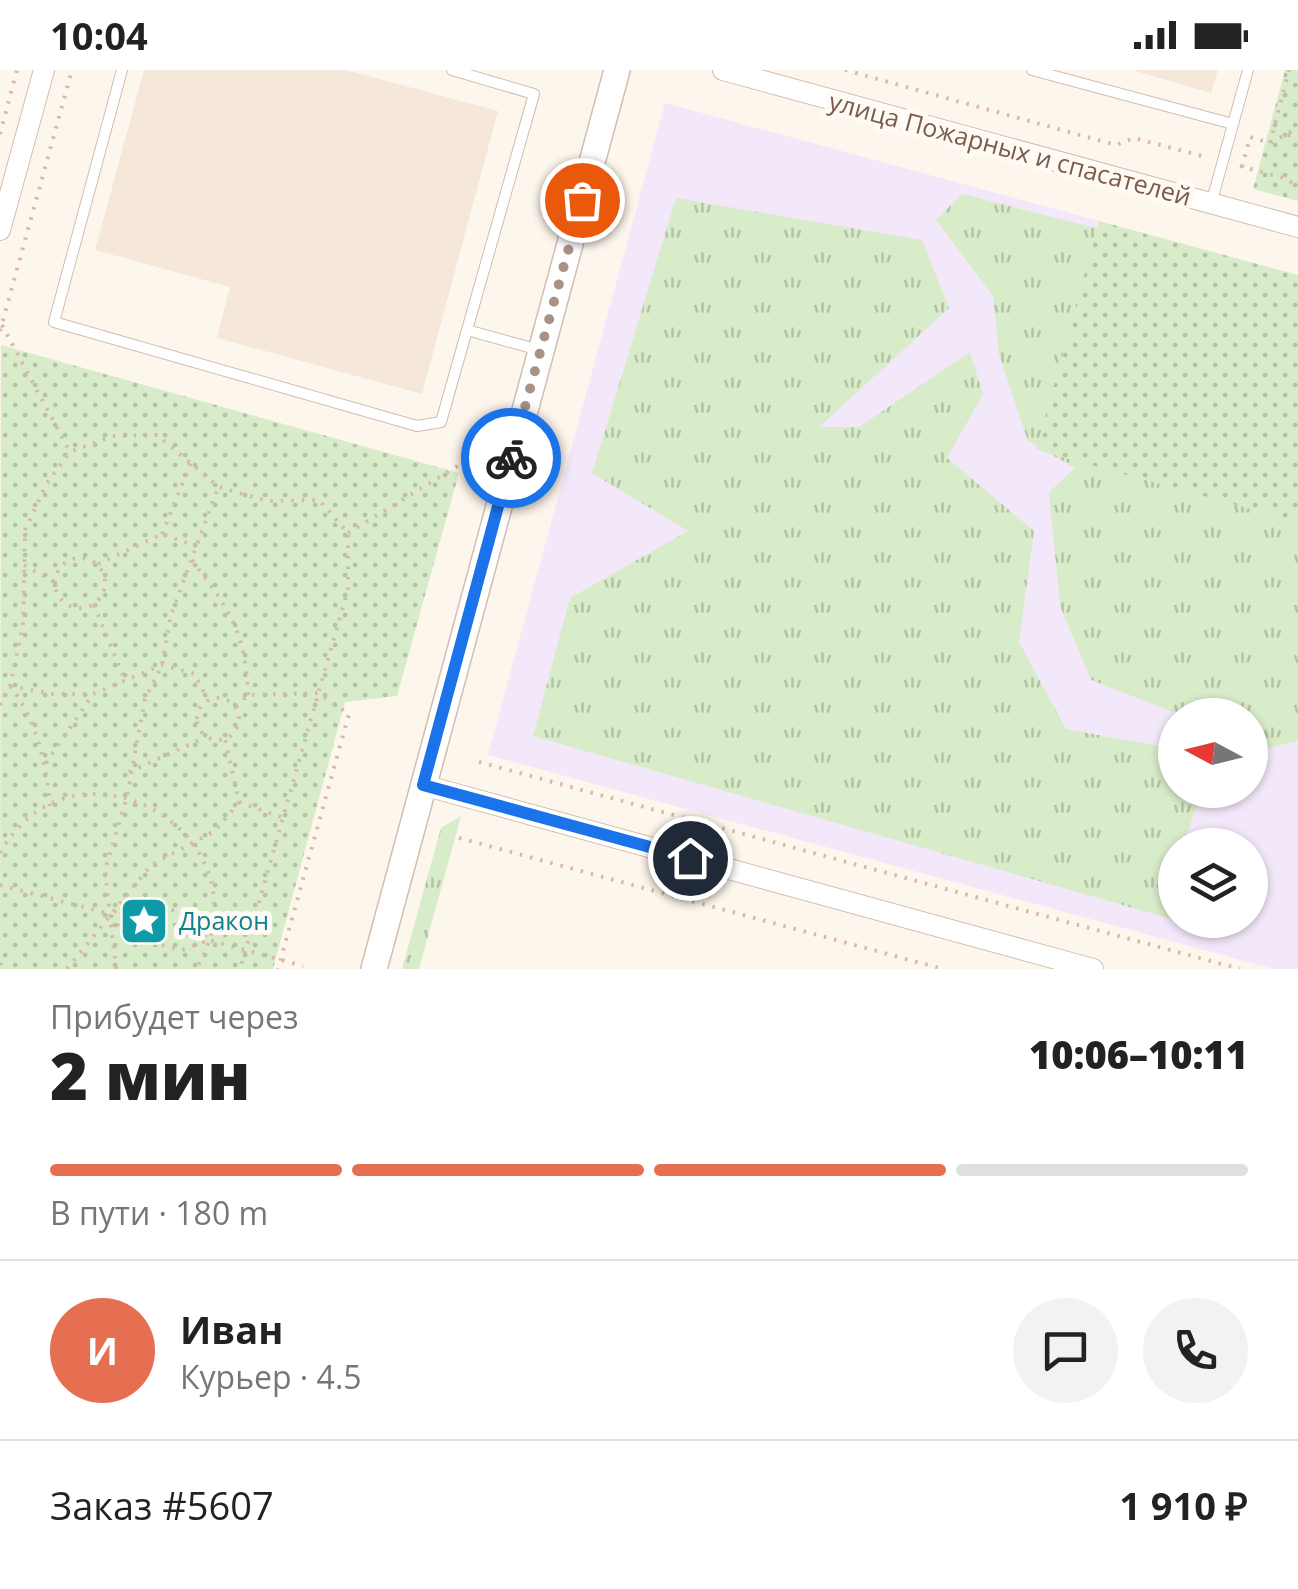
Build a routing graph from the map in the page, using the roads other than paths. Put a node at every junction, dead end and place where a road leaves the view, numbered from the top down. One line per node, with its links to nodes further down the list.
1 (44, 70): 11 (street)
2 (122, 70): 12 (lane)
3 (452, 70): 12 (lane)
4 (617, 70): 13 (street)
5 (722, 70): 9 (street, улица Пожарных и спасателей)
6 (1032, 70): 8 (lane)
7 (1248, 70): 8 (lane)
8 (1233, 124): 9 (lane)
9 (1211, 204): 10 (street, улица Пожарных и спасателей)
10 (1298, 227)
11 (0, 230)
12 (467, 330): 13 (lane)
13 (540, 350): 14 (street)
14 (423, 785): 15 (street); 16 (street)
15 (374, 969)
16 (1093, 969)

